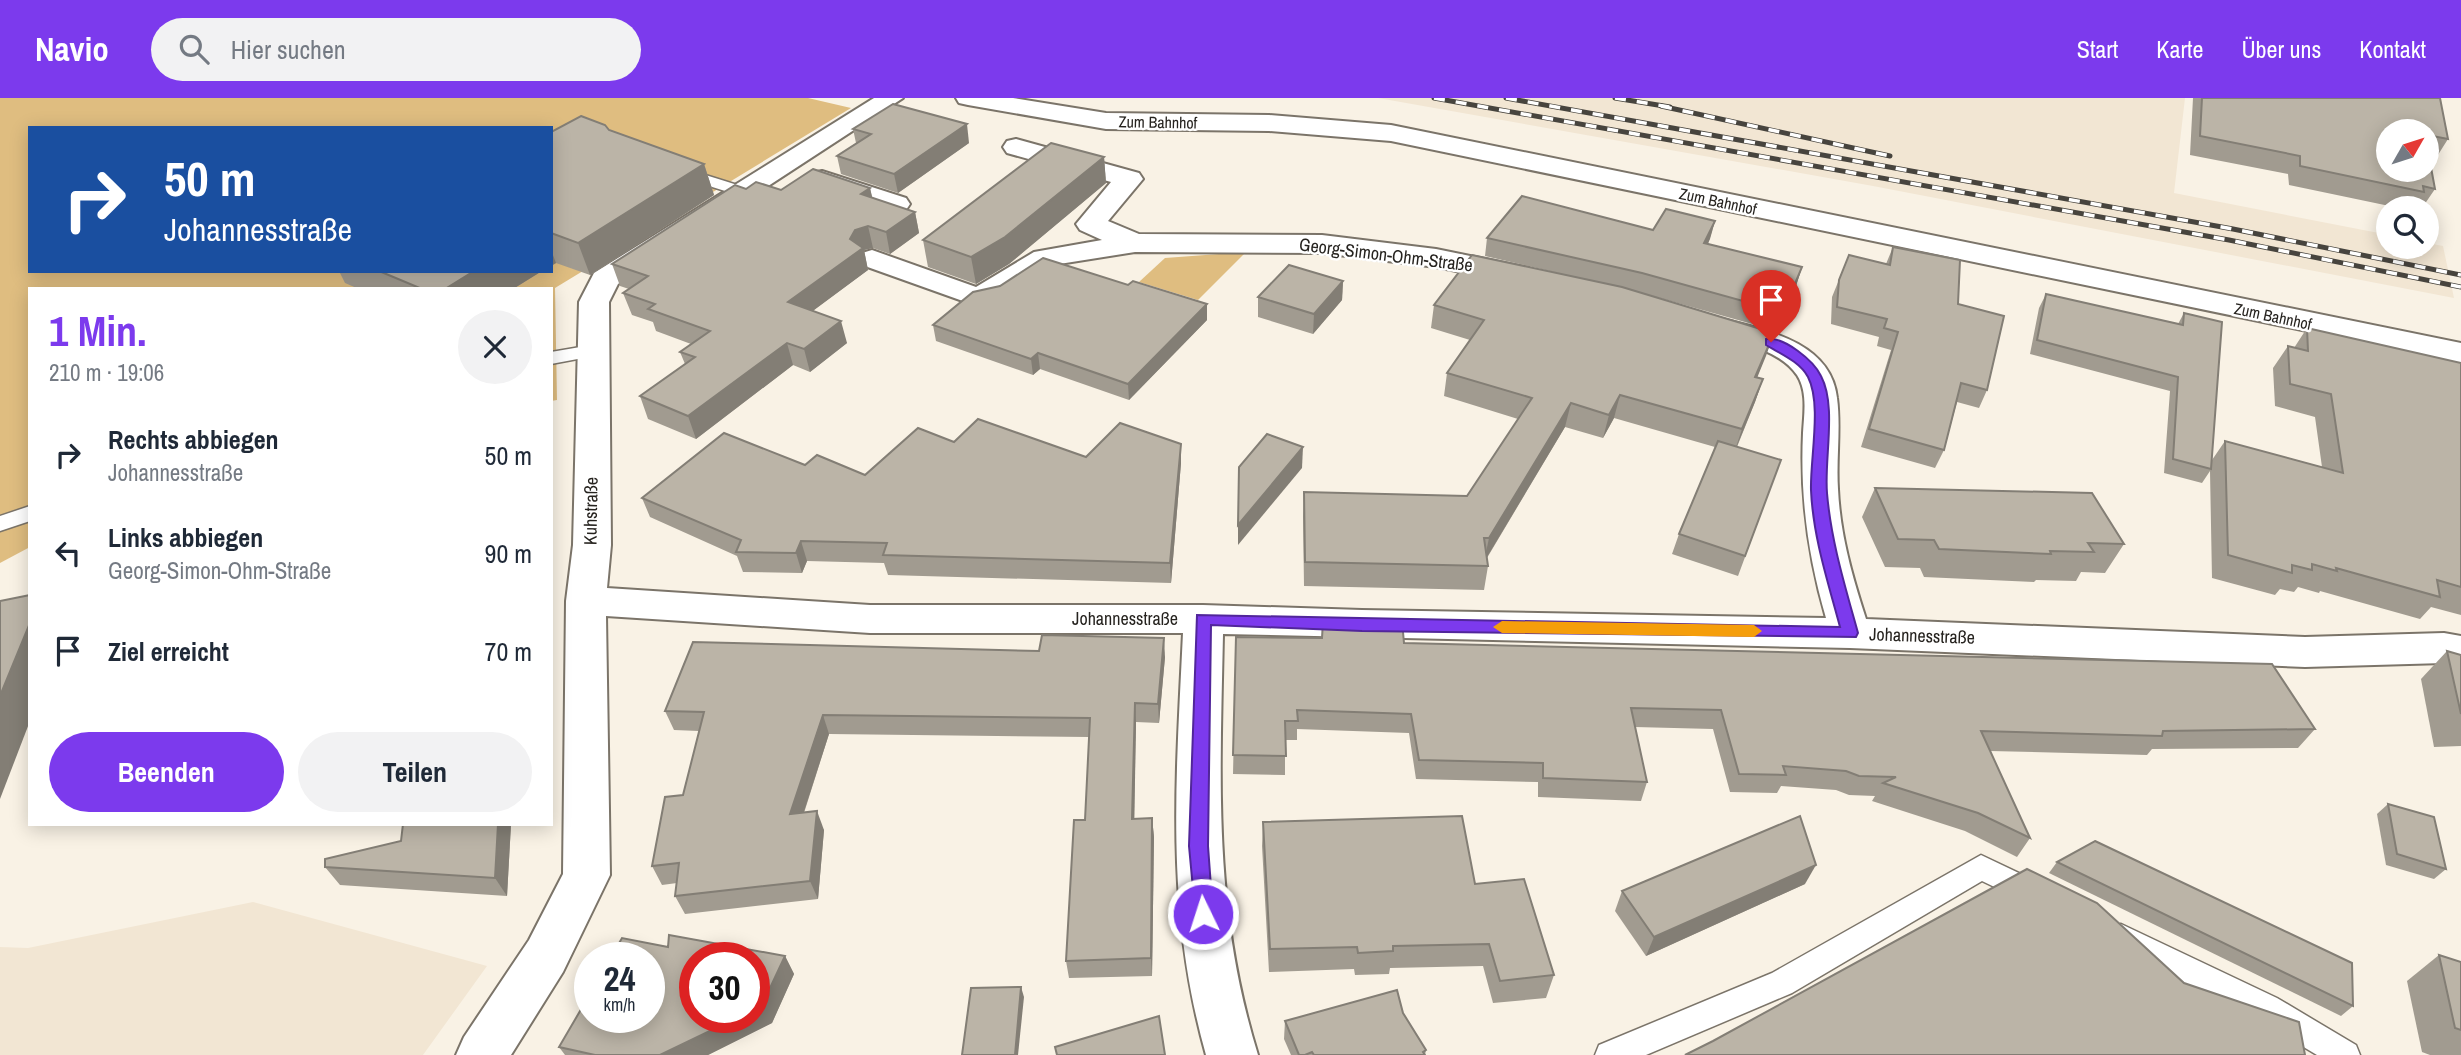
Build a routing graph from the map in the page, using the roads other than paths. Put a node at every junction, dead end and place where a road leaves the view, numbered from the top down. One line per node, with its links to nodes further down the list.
1 (891, 98): 4 (street, Kuhstraße)
2 (968, 98): 13 (street, Zum Bahnhof)
3 (1016, 146): 8 (street)
4 (780, 166): 6 (street, Kuhstraße); 7 (street)
5 (664, 167): 6 (lane)
6 (741, 191): 12 (street, Kuhstraße)
7 (896, 204)
8 (1135, 243): 9 (street); 10 (street, Georg-Simon-Ohm-Straße)
9 (872, 259)
10 (1542, 279)
11 (1692, 319): 19 (street)
12 (592, 351): 14 (lane); 17 (street, Kuhstraße)
13 (2461, 353)
14 (553, 358)
15 (28, 514): 16 (lane)
16 (0, 524)
17 (586, 601): 18 (street, Johannesstraße); 23 (street, Kuhstraße)
18 (1203, 619): 19 (street, Johannesstraße); 24 (street)
19 (1850, 633): 20 (street, Johannesstraße)
20 (2461, 652)
21 (2055, 904): 25 (lane)
22 (2092, 922): 26 (lane)
23 (482, 1055)
24 (1232, 1055)
25 (1610, 1055)
26 (2345, 1055)

